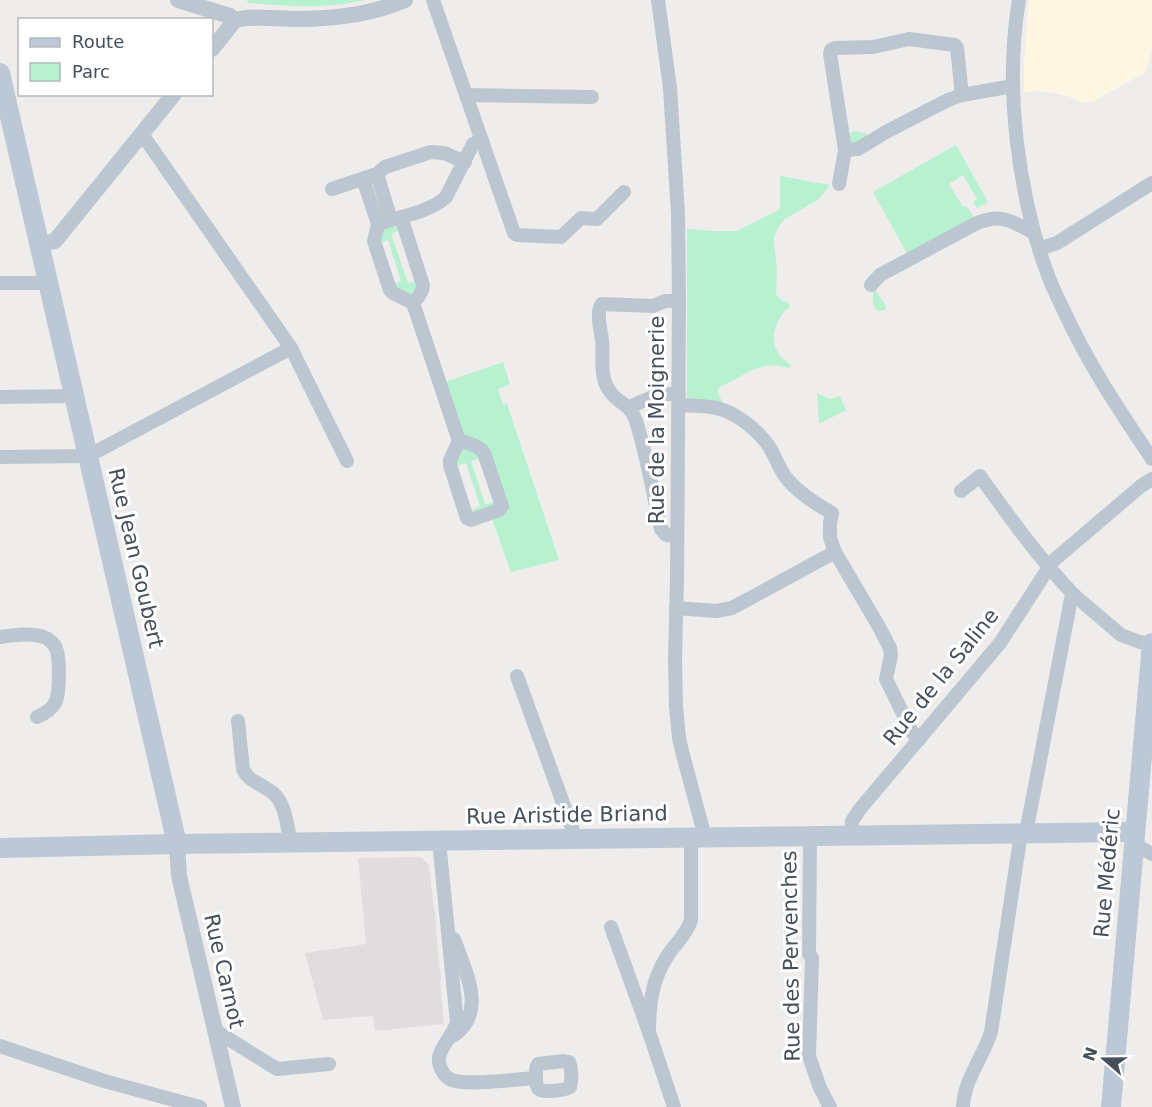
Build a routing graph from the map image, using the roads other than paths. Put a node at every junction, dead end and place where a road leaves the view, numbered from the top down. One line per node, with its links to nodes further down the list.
1 (178, 0): 6 (street)
2 (405, 0): 6 (street)
3 (433, 0): 10 (street)
4 (658, 0): 32 (street, Rue de la Moignerie)
5 (1019, 0): 9 (street)
6 (235, 20): 7 (street)
7 (213, 48)
8 (0, 73): 14 (main road, Rue Jean Goubert)
9 (1013, 86): 11 (street); 26 (street)
10 (466, 95): 13 (street); 16 (street)
11 (962, 95): 17 (street); 17 (street)
12 (172, 96): 15 (street)
13 (592, 98)
14 (6, 124): 27 (main road, Rue Jean Goubert)
15 (142, 134): 27 (street); 34 (street)
16 (482, 140): 18 (street); 24 (street)
17 (845, 150): 22 (street)
18 (465, 162): 19 (street); 25 (street)
19 (377, 174): 20 (street); 25 (street)
20 (363, 178): 23 (street); 25 (street)
21 (1152, 183): 28 (street)
22 (839, 184)
23 (332, 189)
24 (624, 192)
25 (390, 220): 33 (street); 33 (street)
26 (1034, 233): 28 (street); 31 (street)
27 (39, 244): 30 (main road, Rue Jean Goubert)
28 (1039, 249): 42 (street)
29 (0, 283): 30 (street)
30 (48, 283): 35 (main road, Rue Jean Goubert)
31 (871, 285)
32 (679, 301): 37 (street, Rue de la Moignerie); 38 (street)
33 (413, 303): 39 (street)
34 (291, 348): 40 (street); 43 (street)
35 (74, 396): 36 (street); 40 (main road, Rue Jean Goubert)
36 (0, 397)
37 (679, 399): 38 (street); 46 (street, Rue de la Moignerie); 47 (street)
38 (629, 406): 46 (street)
39 (459, 441): 39 (street)
40 (88, 456): 41 (street); 66 (main road, Rue Jean Goubert)
41 (0, 457)
42 (1152, 459)
43 (347, 461)
44 (1152, 479): 48 (street, Rue de la Saline)
45 (960, 491): 48 (street)
46 (677, 536): 50 (street, Rue de la Moignerie)
47 (835, 552): 50 (street); 57 (street)
48 (1048, 568): 49 (street); 57 (street, Rue de la Saline)
49 (1074, 595): 52 (street); 58 (street)
50 (676, 608): 61 (street, Rue de la Moignerie)
51 (0, 637): 55 (street)
52 (1152, 644): 53 (main road, Rue Médéric)
53 (1152, 652): 62 (main road, Rue Médéric)
54 (517, 676): 63 (street)
55 (37, 717)
56 (238, 721): 65 (street)
57 (919, 740): 59 (street, Rue de la Saline)
58 (1023, 833): 59 (main road, Rue Aristide Briand); 62 (main road, Rue Aristide Briand); 79 (street)
59 (851, 835): 60 (main road, Rue Aristide Briand)
60 (810, 836): 61 (main road, Rue Aristide Briand); 78 (street, Rue des Pervenches)
61 (698, 837): 63 (main road, Rue Aristide Briand); 71 (street, Rue de la Moignerie)
62 (1134, 838): 68 (street); 80 (main road, Rue Médéric)
63 (576, 839): 64 (main road, Rue Aristide Briand)
64 (439, 841): 65 (main road, Rue Aristide Briand); 74 (street)
65 (291, 843): 66 (main road, Rue Aristide Briand)
66 (177, 844): 67 (main road, Rue Aristide Briand); 70 (street, Rue Carnot)
67 (0, 849)
68 (1152, 854)
69 (611, 927): 71 (street)
70 (216, 1031): 73 (street); 76 (street, Rue Carnot)
71 (649, 1032): 77 (street)
72 (0, 1046): 75 (street)
73 (329, 1064)
74 (536, 1078)
75 (200, 1107)
76 (232, 1107)
77 (674, 1107)
78 (830, 1107)
79 (963, 1107)
80 (1111, 1107)

